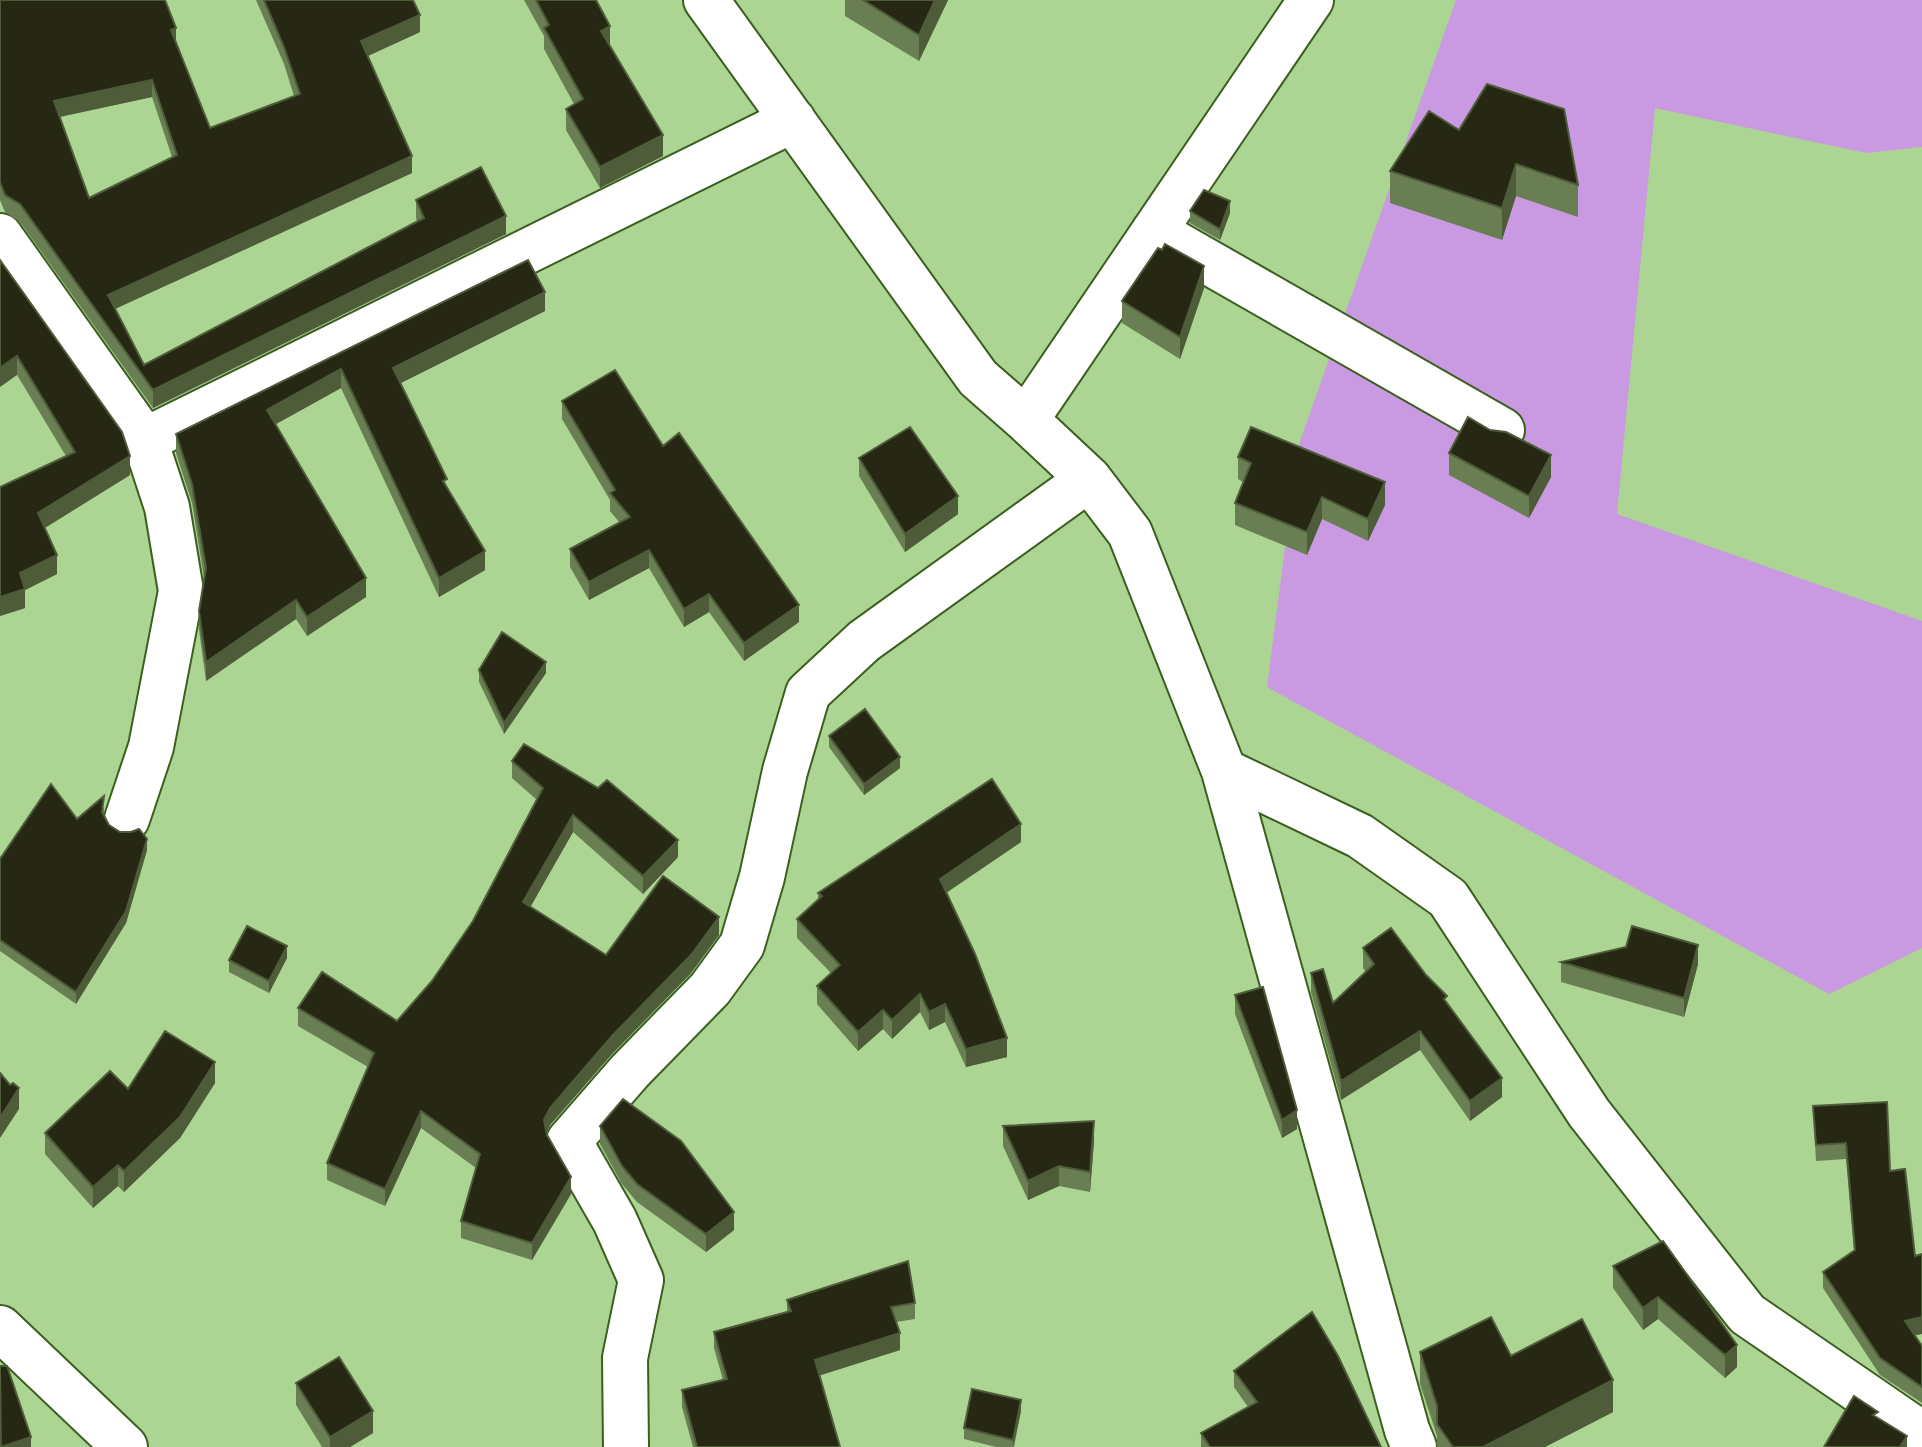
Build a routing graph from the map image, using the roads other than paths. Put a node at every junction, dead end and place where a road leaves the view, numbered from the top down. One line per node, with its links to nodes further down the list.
1 (706, 0): 3 (street)
2 (1311, 0): 4 (street)
3 (793, 120): 6 (street); 8 (street)
4 (1154, 231): 6 (street); 7 (street)
5 (0, 236): 8 (street)
6 (1026, 420): 9 (street)
7 (1502, 430)
8 (145, 440): 11 (street)
9 (1089, 479): 10 (street); 15 (street)
10 (1224, 771): 13 (street); 16 (street)
11 (127, 819)
12 (0, 1328): 14 (street)
13 (1922, 1434)
14 (125, 1447)
15 (626, 1447)
16 (1414, 1447)

